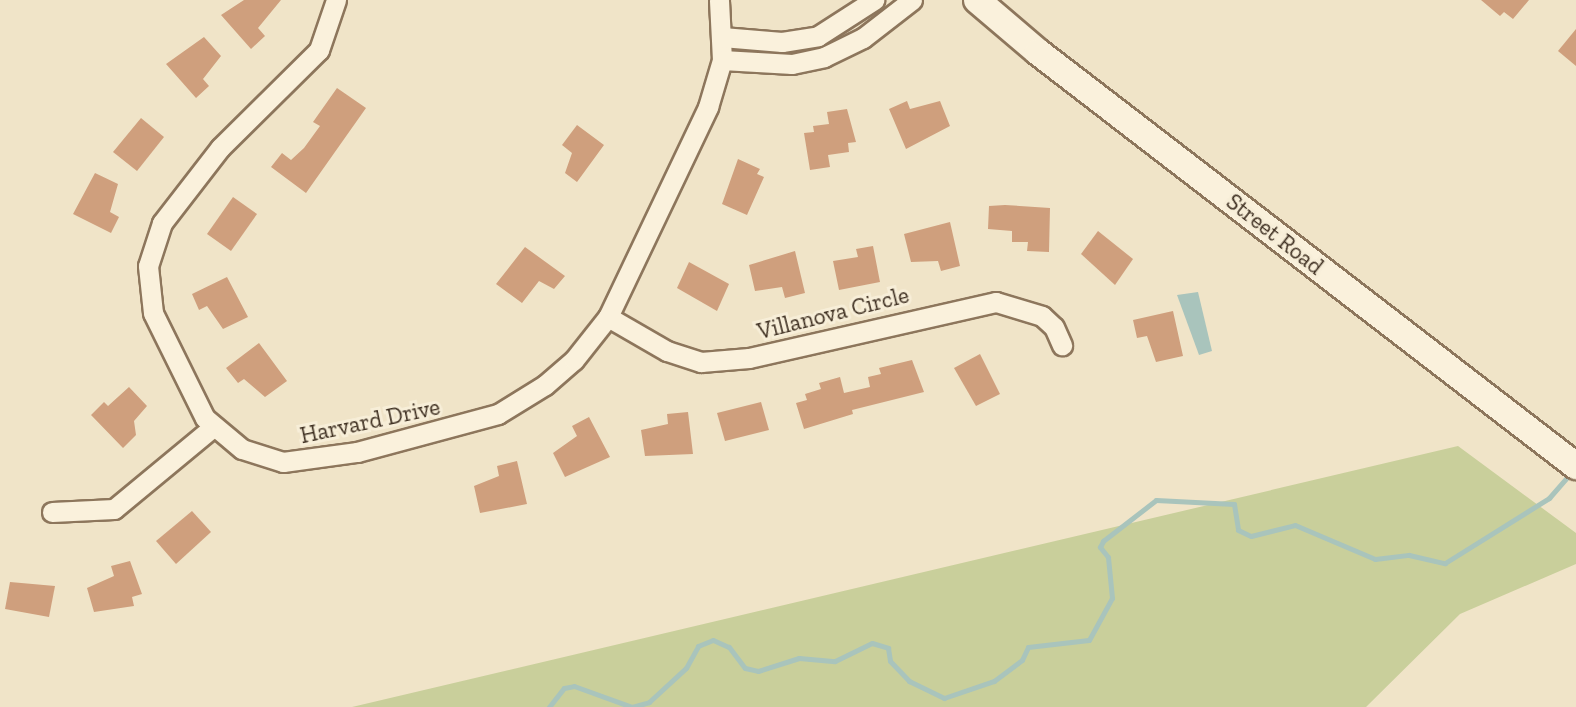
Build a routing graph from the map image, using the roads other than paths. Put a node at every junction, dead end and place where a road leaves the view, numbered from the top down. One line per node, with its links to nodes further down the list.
1 (336, 0): 10 (street, Harvard Drive)
2 (719, 0): 6 (street, Harvard Drive)
3 (874, 0): 6 (street)
4 (912, 0): 7 (street)
5 (977, 0): 11 (main road, Street Road)
6 (722, 37): 7 (street, Harvard Drive)
7 (722, 60): 8 (street, Harvard Drive)
8 (608, 317): 9 (street, Villanova Circle); 10 (street, Harvard Drive)
9 (1062, 345)
10 (213, 427): 12 (street)
11 (1573, 463)
12 (52, 512)

